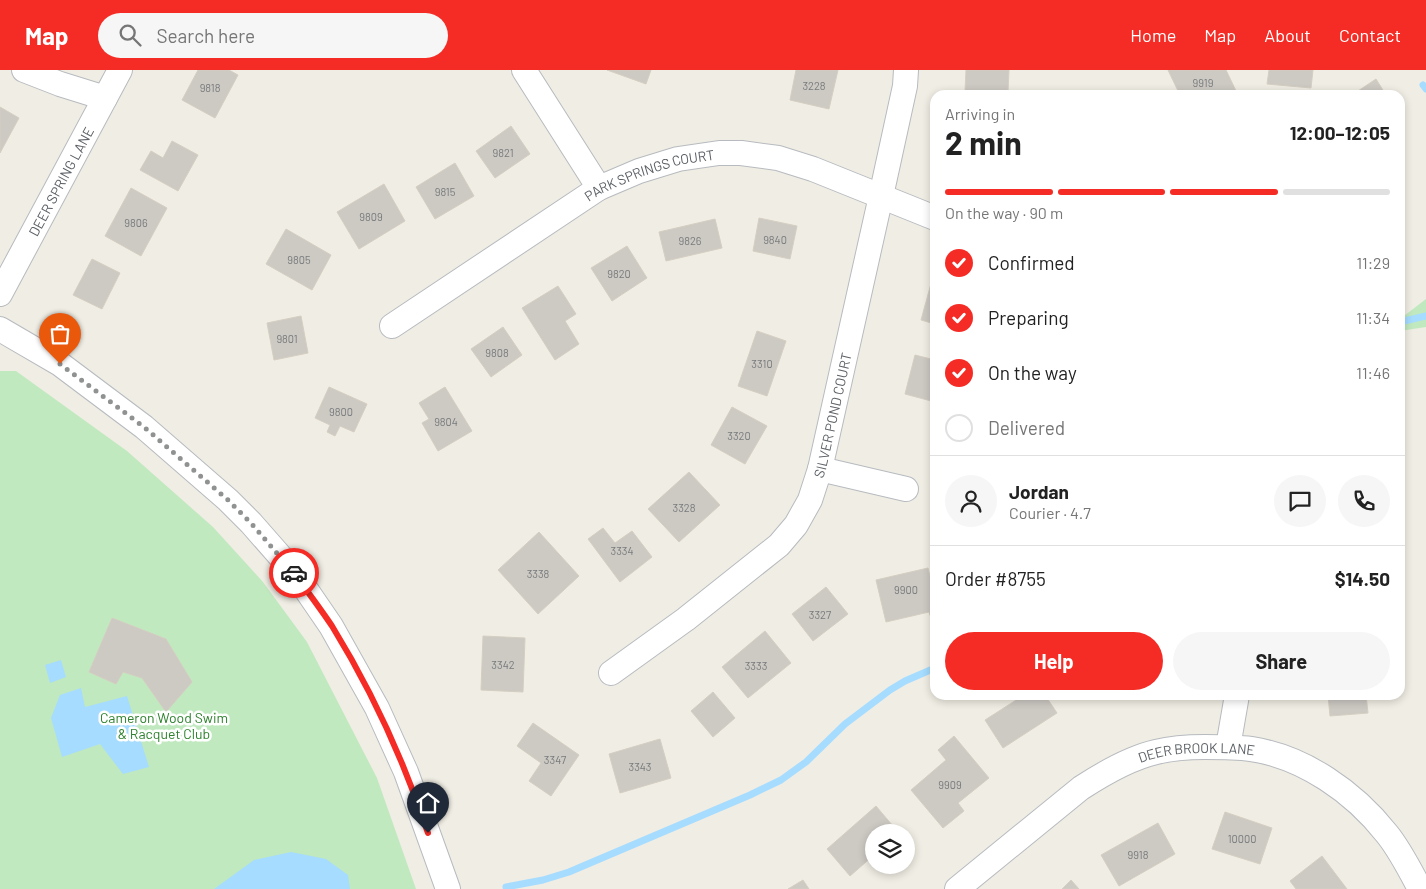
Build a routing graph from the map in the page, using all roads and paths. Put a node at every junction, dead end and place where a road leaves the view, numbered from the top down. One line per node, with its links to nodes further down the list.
1 (24, 70): 5 (street)
2 (120, 70): 5 (street, DEER SPRING LANE)
3 (524, 70): 6 (street)
4 (906, 70): 7 (street, SILVER POND COURT)
5 (105, 98): 9 (street, DEER SPRING LANE)
6 (599, 188): 7 (street, PARK SPRINGS COURT); 10 (street, PARK SPRINGS COURT)
7 (881, 196): 8 (street, PARK SPRINGS COURT); 12 (street, SILVER POND COURT)
8 (930, 216)
9 (0, 294)
10 (392, 326)
11 (0, 329): 17 (street)
12 (820, 469): 13 (street); 14 (street, SILVER POND COURT)
13 (906, 489)
14 (611, 673)
15 (1236, 700): 16 (street)
16 (1228, 747): 18 (street, DEER BROOK LANE); 19 (street, DEER BROOK LANE)
17 (448, 889)
18 (957, 889)
19 (1420, 889)

